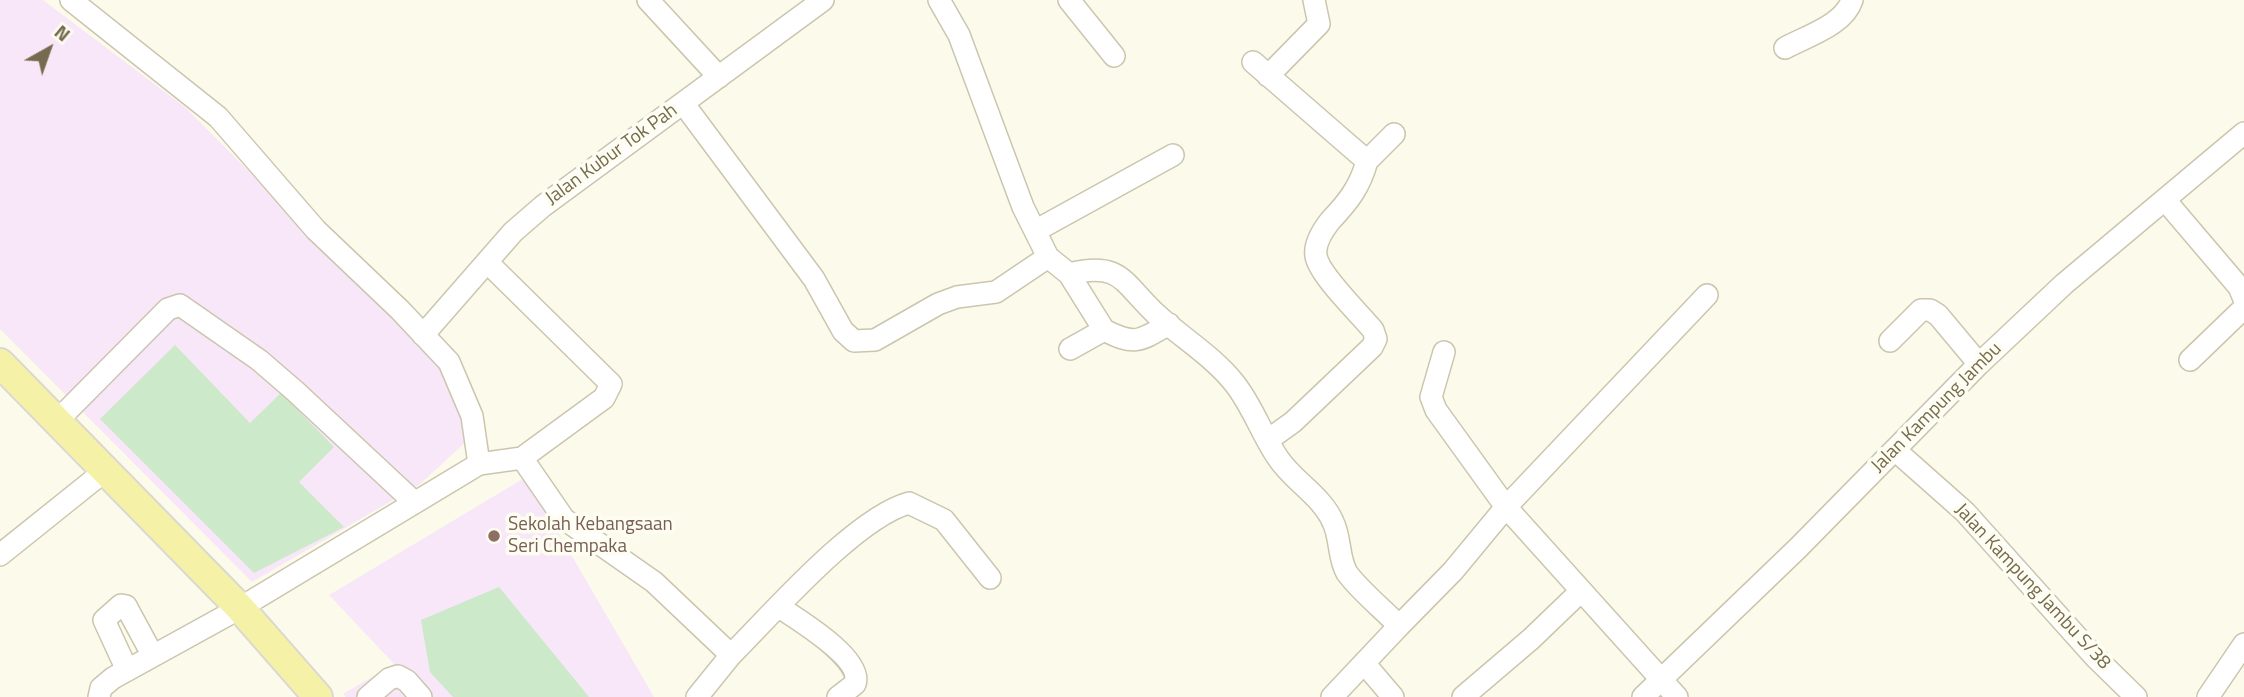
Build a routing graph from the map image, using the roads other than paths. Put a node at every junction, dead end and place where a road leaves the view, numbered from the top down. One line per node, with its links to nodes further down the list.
1 (71, 0): 26 (street)
2 (648, 0): 10 (street)
3 (823, 0): 10 (street, Jalan Kubur Tok Pah)
4 (939, 0): 17 (street)
5 (1069, 0): 9 (street)
6 (1314, 0): 15 (street)
7 (1852, 0): 8 (street)
8 (1785, 48)
9 (1114, 56)
10 (719, 77): 11 (street, Jalan Kubur Tok Pah)
11 (682, 103): 18 (street); 19 (street, Jalan Kubur Tok Pah)
12 (2244, 133): 16 (street, Jalan Kampung Jambu)
13 (1394, 134): 15 (street)
14 (1173, 155): 17 (street)
15 (1367, 162): 34 (street)
16 (2165, 200): 22 (street); 32 (street, Jalan Kampung Jambu)
17 (1035, 231): 18 (street)
18 (1048, 257): 20 (street)
19 (487, 262): 26 (street, Jalan Kubur Tok Pah); 36 (street)
20 (1069, 274): 24 (street); 25 (street)
21 (1707, 296): 40 (street)
22 (2244, 299)
23 (2244, 308): 30 (street)
24 (1169, 324): 25 (street); 34 (street)
25 (1104, 330): 28 (street)
26 (423, 335): 37 (street)
27 (1890, 341): 32 (street)
28 (1070, 349)
29 (1444, 352): 40 (street)
30 (2190, 360)
31 (0, 363): 33 (main road)
32 (1979, 364): 35 (street, Jalan Kampung Jambu)
33 (57, 421): 38 (main road); 39 (street)
34 (1268, 440): 46 (street)
35 (1895, 450): 52 (street, Jalan Kampung Jambu); 64 (street, Jalan Kampung Jambu S/38)
36 (522, 458): 37 (street); 48 (street)
37 (479, 464): 39 (street)
38 (106, 470): 41 (street); 45 (main road)
39 (414, 502): 45 (street)
40 (1506, 507): 43 (street); 46 (street)
41 (0, 555)
42 (990, 578): 44 (street)
43 (1581, 591): 52 (street); 61 (street)
44 (779, 607): 48 (street); 58 (street)
45 (240, 608): 49 (street); 54 (main road)
46 (1399, 626): 50 (street)
47 (2244, 644): 65 (street)
48 (731, 655): 57 (street)
49 (153, 656): 51 (street); 51 (street)
50 (1364, 663): 59 (street); 60 (street)
51 (127, 670): 53 (street)
52 (1662, 679): 62 (street, Jalan Kampung Jambu); 63 (street)
53 (99, 697)
54 (318, 697)
55 (368, 697): 56 (street)
56 (421, 697)
57 (697, 697)
58 (838, 697)
59 (1332, 697)
60 (1392, 697)
61 (1463, 697)
62 (1643, 697)
63 (1677, 697)
64 (2136, 697)
65 (2208, 697)

